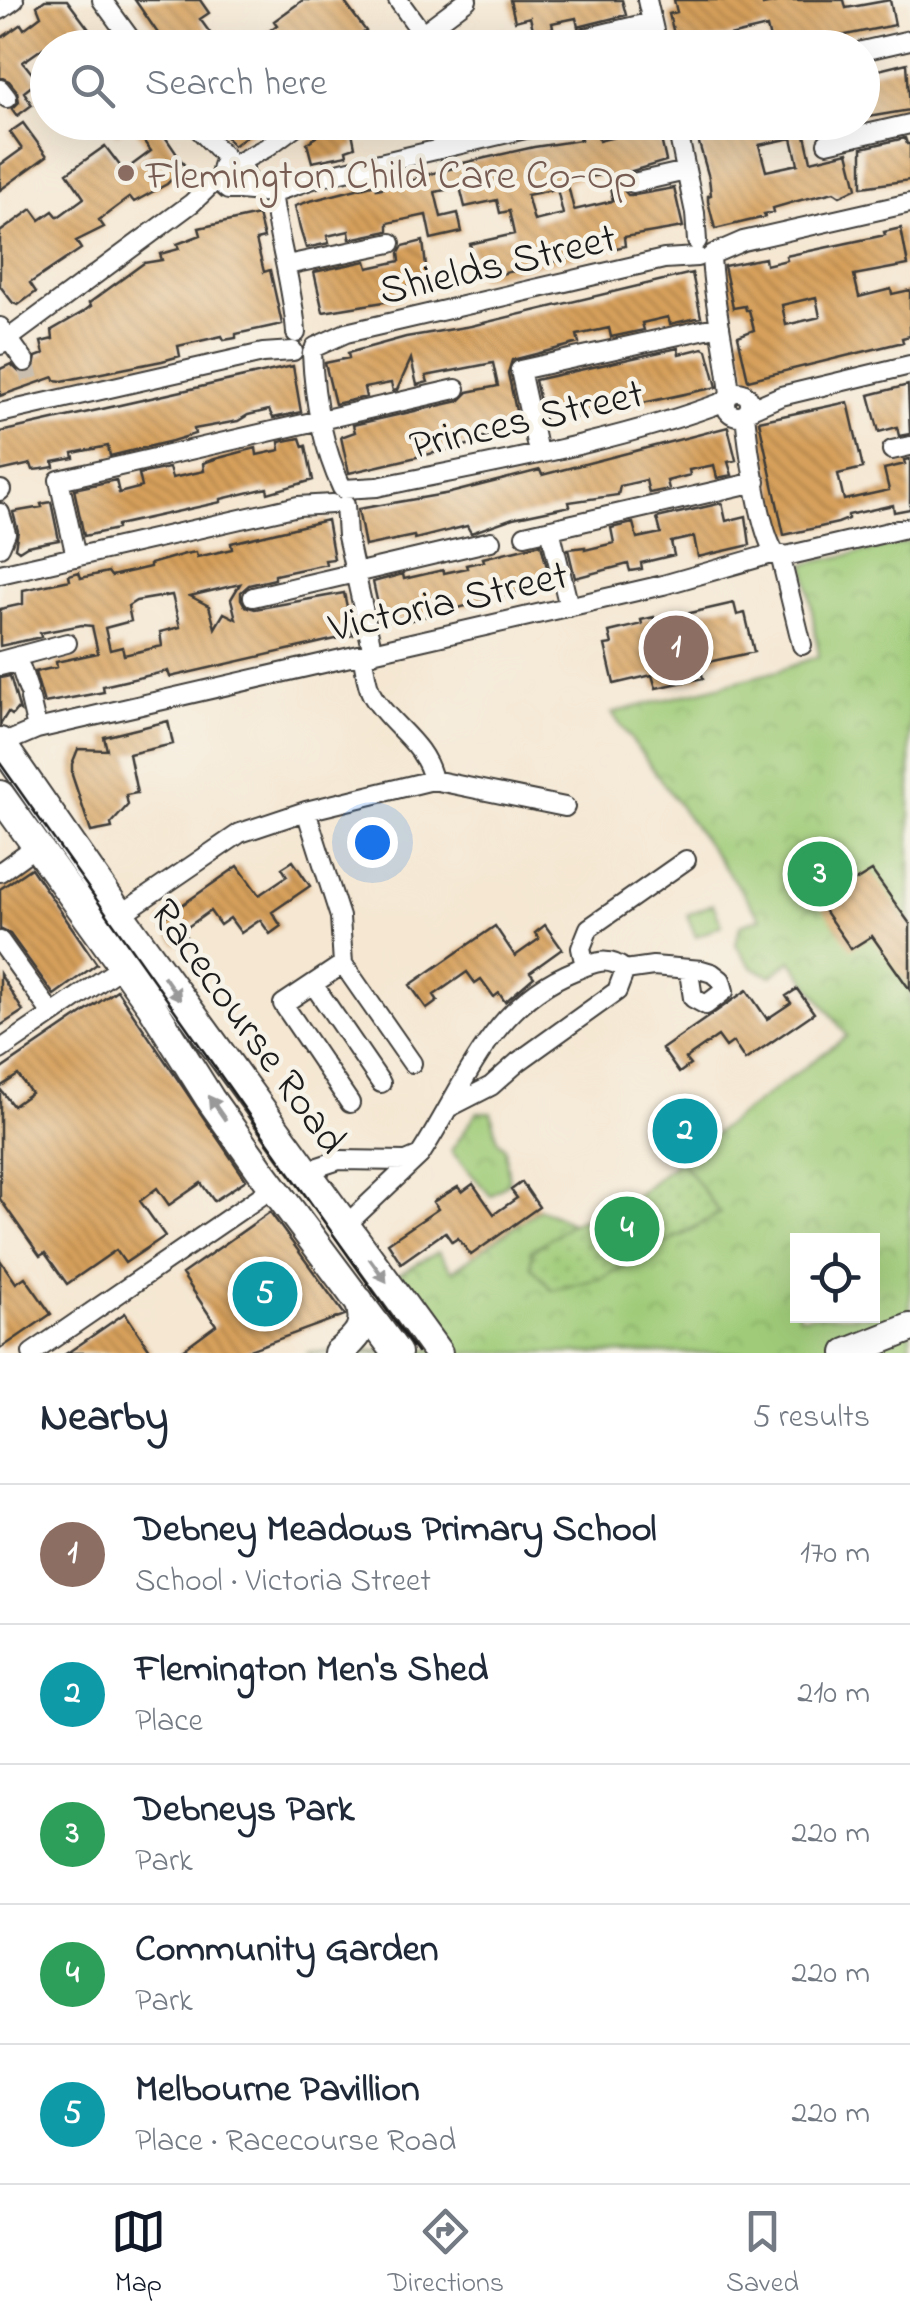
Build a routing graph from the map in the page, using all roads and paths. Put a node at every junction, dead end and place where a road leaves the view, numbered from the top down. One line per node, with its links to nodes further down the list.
1 (14, 0): 6 (street)
2 (102, 0): 8 (street)
3 (398, 0): 9 (street)
4 (467, 0): 10 (street)
5 (647, 0): 7 (street)
6 (0, 10)
7 (652, 22): 11 (street); 12 (street)
8 (124, 30)
9 (419, 30)
10 (427, 30)
11 (618, 30)
12 (654, 30)
13 (910, 40): 14 (street)
14 (880, 47)
15 (910, 124): 16 (street)
16 (880, 131)
17 (205, 140): 24 (street)
18 (277, 140): 24 (street)
19 (478, 140): 26 (street)
20 (680, 140): 23 (street)
21 (839, 140): 22 (street)
22 (826, 143)
23 (686, 170): 25 (street); 29 (street)
24 (232, 176): 26 (street); 32 (street)
25 (633, 183)
26 (272, 187): 30 (street)
27 (910, 203): 29 (street, Shields Street)
28 (391, 243): 30 (street)
29 (704, 249): 31 (street); 33 (street, Shields Street)
30 (286, 265): 33 (street)
31 (720, 326): 37 (street); 40 (street)
32 (3, 337): 34 (street)
33 (304, 343): 38 (street, Shields Street); 39 (street)
34 (24, 362)
35 (910, 365): 37 (street, Princes Street)
36 (456, 389): 39 (street)
37 (738, 404): 40 (street, Princes Street); 41 (street)
38 (0, 413)
39 (320, 421): 42 (street); 50 (street)
40 (538, 452): 42 (street, Princes Street)
41 (756, 482): 44 (street); 49 (street)
42 (338, 497): 50 (street, Princes Street); 51 (street)
43 (0, 513): 48 (street)
44 (550, 528): 46 (street); 54 (street)
45 (910, 528): 49 (street, Victoria Street)
46 (525, 535)
47 (492, 541): 51 (street)
48 (0, 547)
49 (772, 556): 54 (street, Victoria Street); 56 (street)
50 (76, 557): 52 (street, Princes Street)
51 (354, 573): 53 (street); 57 (street)
52 (0, 574)
53 (253, 597)
54 (569, 607): 57 (street, Victoria Street)
55 (67, 643): 58 (street)
56 (802, 645)
57 (367, 654): 59 (street, Victoria Street); 60 (street)
58 (0, 664): 59 (street)
59 (16, 737): 67 (highway, Racecourse Road)
60 (433, 780): 62 (street); 63 (street)
61 (0, 794): 64 (highway, Racecourse Road)
62 (565, 807)
63 (306, 811): 67 (street); 70 (street)
64 (35, 847): 66 (street); 69 (highway, Racecourse Road)
65 (686, 860): 71 (street)
66 (0, 872)
67 (120, 915): 69 (highway, Racecourse Road)
68 (3, 952): 75 (street)
69 (135, 958): 75 (street); 82 (highway, Racecourse Road, one-way to 82); 83 (highway, Racecourse Road, one-way to 69)
70 (343, 964): 74 (street); 77 (street)
71 (585, 966): 72 (street); 80 (street)
72 (625, 970): 73 (street); 80 (street)
73 (689, 972)
74 (312, 984): 78 (street); 79 (street)
75 (52, 1014): 76 (street)
76 (0, 1050)
77 (412, 1063)
78 (381, 1083)
79 (350, 1104)
80 (448, 1108): 81 (street)
81 (420, 1155): 82 (street); 84 (street)
82 (306, 1171): 83 (highway); 84 (highway, Racecourse Road)
83 (274, 1186): 85 (highway, Racecourse Road); 88 (street)
84 (346, 1225): 89 (highway, Racecourse Road, one-way to 89)
85 (359, 1300): 87 (highway, Racecourse Road); 87 (highway)
86 (910, 1328): 90 (highway)
87 (378, 1351)
88 (32, 1353)
89 (438, 1353)
90 (846, 1353)

